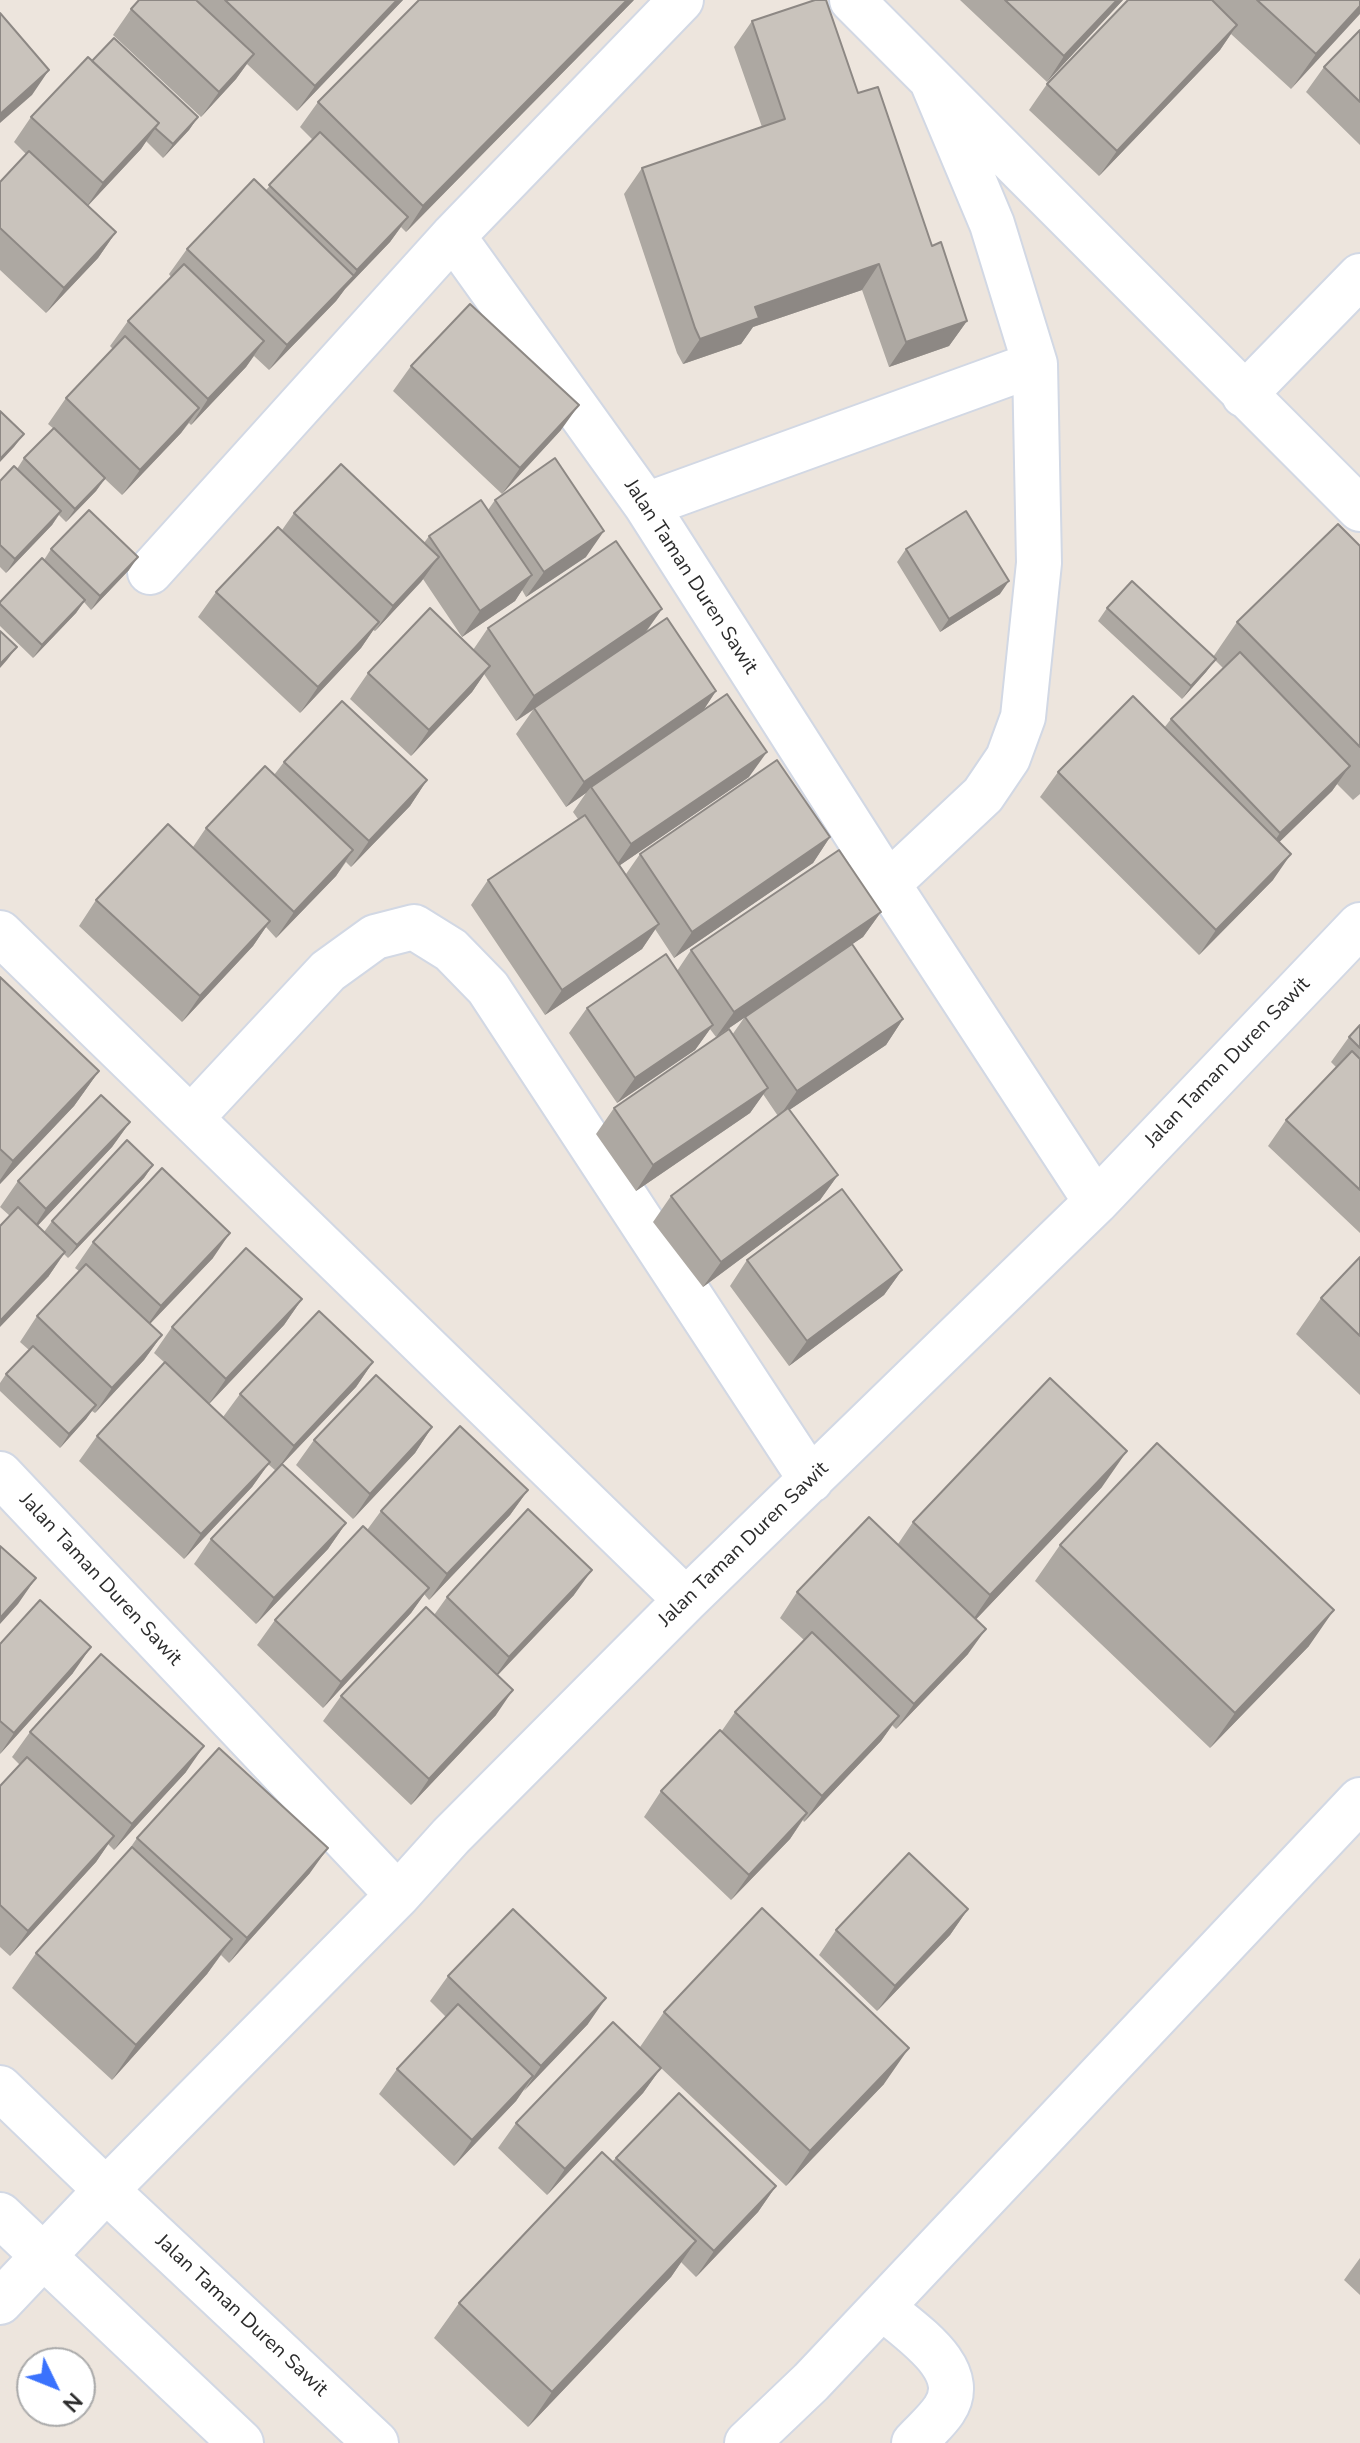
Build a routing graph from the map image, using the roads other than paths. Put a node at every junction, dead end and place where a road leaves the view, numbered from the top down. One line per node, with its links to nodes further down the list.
1 (681, 0): 4 (street)
2 (852, 0): 3 (street)
3 (932, 81): 6 (street); 7 (street)
4 (453, 236): 8 (street, Jalan Taman Duren Sawit); 10 (street)
5 (1360, 276): 7 (street)
6 (1035, 364): 8 (street); 11 (street)
7 (1244, 395): 9 (street)
8 (646, 505): 11 (street, Jalan Taman Duren Sawit)
9 (1360, 509)
10 (150, 572)
11 (888, 884): 15 (street, Jalan Taman Duren Sawit)
12 (1360, 925): 15 (street, Jalan Taman Duren Sawit)
13 (0, 933): 14 (street)
14 (191, 1118): 17 (street); 18 (street)
15 (1096, 1202): 17 (street, Jalan Taman Duren Sawit)
16 (0, 1474): 20 (street, Jalan Taman Duren Sawit)
17 (811, 1480): 18 (street, Jalan Taman Duren Sawit)
18 (686, 1600): 20 (street, Jalan Taman Duren Sawit)
19 (1360, 1800): 26 (street)
20 (398, 1895): 22 (street, Jalan Taman Duren Sawit)
21 (0, 2088): 22 (street, Jalan Taman Duren Sawit)
22 (106, 2190): 24 (street, Jalan Taman Duren Sawit); 28 (street, Jalan Taman Duren Sawit)
23 (0, 2215): 24 (street)
24 (44, 2257): 25 (street, Jalan Taman Duren Sawit); 27 (street)
25 (0, 2302)
26 (882, 2307): 29 (street); 30 (street)
27 (241, 2443)
28 (376, 2443)
29 (747, 2443)
30 (914, 2443)

